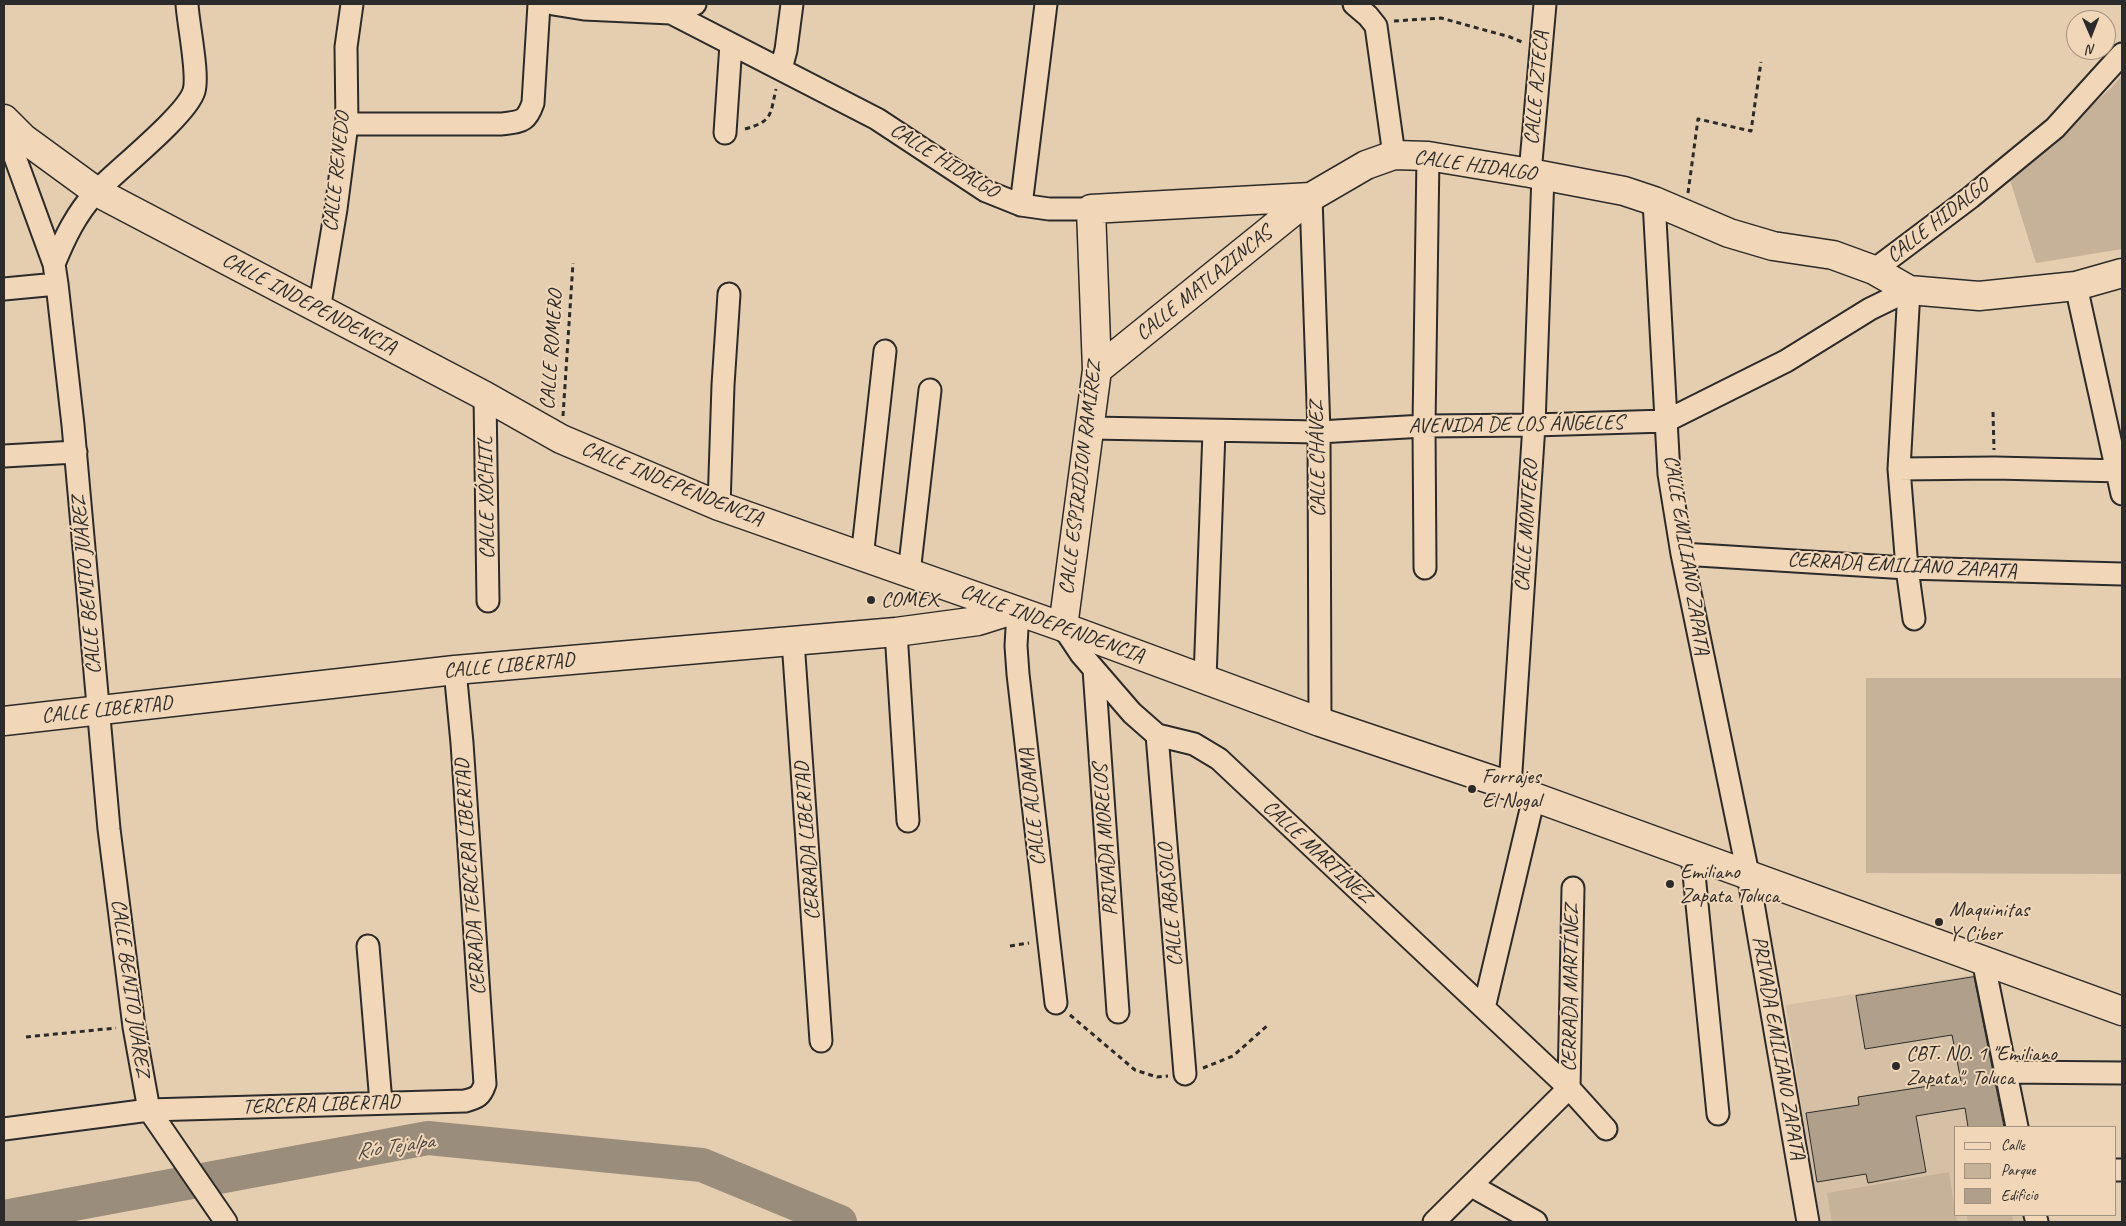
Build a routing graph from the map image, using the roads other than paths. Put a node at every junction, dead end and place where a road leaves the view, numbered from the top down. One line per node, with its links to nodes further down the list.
1 (187, 4): 21 (street)
2 (352, 4): 15 (street, CALLE RENEDO)
3 (539, 4): 15 (street)
4 (553, 4): 10 (street, CALLE HIDALGO)
5 (696, 4): 10 (street)
6 (792, 4): 13 (street)
7 (1046, 4): 24 (street)
8 (1354, 4): 18 (street)
9 (1545, 4): 20 (street, CALLE AZTECA)
10 (672, 13): 11 (street, CALLE HIDALGO)
11 (731, 44): 13 (street, CALLE HIDALGO); 17 (street)
12 (2122, 54): 26 (street, CALLE HIDALGO)
13 (780, 70): 24 (street, CALLE HIDALGO)
14 (4, 119): 21 (main road, CALLE INDEPENDENCIA)
15 (347, 124): 33 (street, CALLE RENEDO)
16 (4, 127): 28 (street, CALLE BENITO JUÁREZ)
17 (725, 133)
18 (1394, 156): 19 (main road, CALLE HIDALGO); 22 (main road, CALLE HIDALGO)
19 (1428, 156): 20 (main road, CALLE HIDALGO); 40 (street)
20 (1536, 174): 23 (main road, CALLE HIDALGO); 39 (street, CALLE MONTERO)
21 (97, 192): 28 (street); 33 (main road, CALLE INDEPENDENCIA)
22 (1311, 197): 25 (main road, CALLE HIDALGO); 35 (main road, CALLE MATLAZINCAS); 43 (street, CALLE CHÁVEZ)
23 (1654, 201): 26 (main road, CALLE HIDALGO); 38 (street, CALLE EMILIANO ZAPATA)
24 (1021, 205): 25 (street, CALLE HIDALGO)
25 (1090, 209): 35 (main road, CALLE ESPIRIDION RAMÍREZ)
26 (1874, 270): 31 (main road)
27 (2122, 273): 29 (main road)
28 (56, 274): 30 (street); 44 (street, CALLE BENITO JUÁREZ)
29 (2076, 286): 31 (main road); 47 (street)
30 (4, 289)
31 (1909, 290): 38 (street, AVENIDA DE LOS ÁNGELES); 46 (street)
32 (729, 294): 49 (street)
33 (319, 310): 37 (main road, CALLE INDEPENDENCIA)
34 (885, 351): 51 (street)
35 (1097, 370): 41 (main road, CALLE ESPIRIDION RAMÍREZ)
36 (930, 390): 54 (street)
37 (485, 396): 49 (main road, CALLE INDEPENDENCIA); 56 (street, CALLE XÓCHITL)
38 (1666, 421): 39 (street, AVENIDA DE LOS ÁNGELES); 50 (street, CALLE EMILIANO ZAPATA)
39 (1534, 425): 40 (street, AVENIDA DE LOS ÁNGELES); 69 (street, CALLE MONTERO)
40 (1424, 426): 43 (street, AVENIDA DE LOS ÁNGELES); 52 (street)
41 (1090, 428): 42 (street, AVENIDA DE LOS ÁNGELES); 59 (main road, CALLE ESPIRIDION RAMÍREZ)
42 (1214, 432): 43 (street, AVENIDA DE LOS ÁNGELES); 64 (street)
43 (1319, 432): 67 (street, CALLE CHÁVEZ)
44 (76, 452): 45 (street); 65 (street, CALLE BENITO JUÁREZ)
45 (4, 456)
46 (1899, 469): 47 (street); 53 (street)
47 (2120, 471): 48 (street)
48 (2122, 494)
49 (718, 506): 51 (main road, CALLE INDEPENDENCIA)
50 (1682, 554): 53 (street, CERRADA EMILIANO ZAPATA); 72 (street, CALLE EMILIANO ZAPATA)
51 (862, 558): 54 (main road, CALLE INDEPENDENCIA)
52 (1425, 568)
53 (1907, 568): 55 (street, CERRADA EMILIANO ZAPATA); 58 (street)
54 (910, 573): 57 (main road, CALLE INDEPENDENCIA)
55 (2122, 574)
56 (488, 601)
57 (1016, 611): 59 (main road, CALLE INDEPENDENCIA); 60 (main road, CALLE LIBERTAD); 76 (street, CALLE ALDAMA)
58 (1914, 618)
59 (1063, 627): 62 (street, CALLE MARTÍNEZ); 64 (main road, CALLE INDEPENDENCIA)
60 (896, 632): 61 (main road, CALLE LIBERTAD); 70 (street)
61 (794, 641): 63 (main road, CALLE LIBERTAD); 80 (street, CERRADA LIBERTAD)
62 (1094, 669): 68 (street, CALLE MARTÍNEZ); 79 (street, PRIVADA MORELOS)
63 (455, 670): 65 (main road, CALLE LIBERTAD); 84 (street, CERRADA TERCERA LIBERTAD)
64 (1205, 679): 67 (main road, CALLE INDEPENDENCIA)
65 (98, 710): 66 (main road, CALLE LIBERTAD); 87 (street, CALLE BENITO JUÁREZ)
66 (4, 721)
67 (1320, 722): 69 (main road, CALLE INDEPENDENCIA)
68 (1157, 735): 77 (street, CALLE MARTÍNEZ); 83 (street, CALLE ABASOLO)
69 (1522, 791): 71 (main road, CALLE INDEPENDENCIA); 77 (street, CALLE MONTERO)
70 (908, 821)
71 (1692, 854): 72 (main road, CALLE INDEPENDENCIA); 88 (street)
72 (1748, 874): 75 (main road, CALLE INDEPENDENCIA); 96 (street, PRIVADA EMILIANO ZAPATA)
73 (1573, 888): 85 (street, CERRADA MARTÍNEZ)
74 (368, 946): 86 (street)
75 (1983, 960): 78 (main road, CALLE INDEPENDENCIA); 81 (street)
76 (1056, 1003)
77 (1484, 1008): 85 (street, CALLE MARTÍNEZ)
78 (2122, 1011)
79 (1118, 1012)
80 (821, 1040)
81 (2006, 1072): 82 (street); 89 (street)
82 (2122, 1073)
83 (1185, 1074)
84 (485, 1084): 86 (street, TERCERA LIBERTAD)
85 (1569, 1088): 90 (street, CALLE MARTÍNEZ); 92 (street)
86 (381, 1103): 87 (street, TERCERA LIBERTAD)
87 (149, 1110): 91 (street, TERCERA LIBERTAD); 93 (street)
88 (1718, 1114)
89 (2017, 1126)
90 (1606, 1128)
91 (4, 1129)
92 (1472, 1186): 94 (street); 95 (street)
93 (222, 1216)
94 (1434, 1222)
95 (1536, 1222)
96 (1808, 1222)

